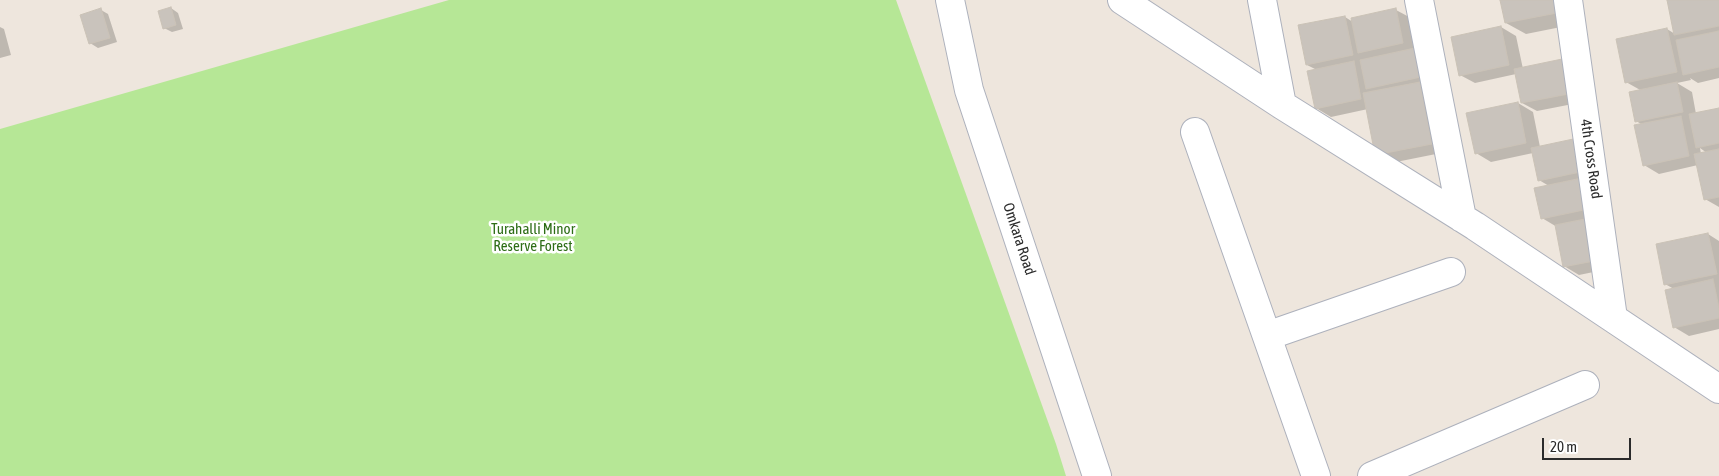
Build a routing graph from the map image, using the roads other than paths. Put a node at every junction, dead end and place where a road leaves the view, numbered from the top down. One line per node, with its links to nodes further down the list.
1 (950, 0): 14 (street, Omkara Road)
2 (1122, 0): 6 (street)
3 (1262, 0): 6 (street)
4 (1420, 0): 8 (street)
5 (1568, 0): 10 (street, 4th Cross Road)
6 (1282, 105): 8 (street)
7 (1195, 132): 11 (street)
8 (1462, 218): 10 (street)
9 (1451, 272): 11 (street)
10 (1613, 318): 13 (street)
11 (1267, 336): 15 (street)
12 (1585, 385): 16 (street)
13 (1719, 389)
14 (1097, 476)
15 (1316, 476)
16 (1372, 476)

